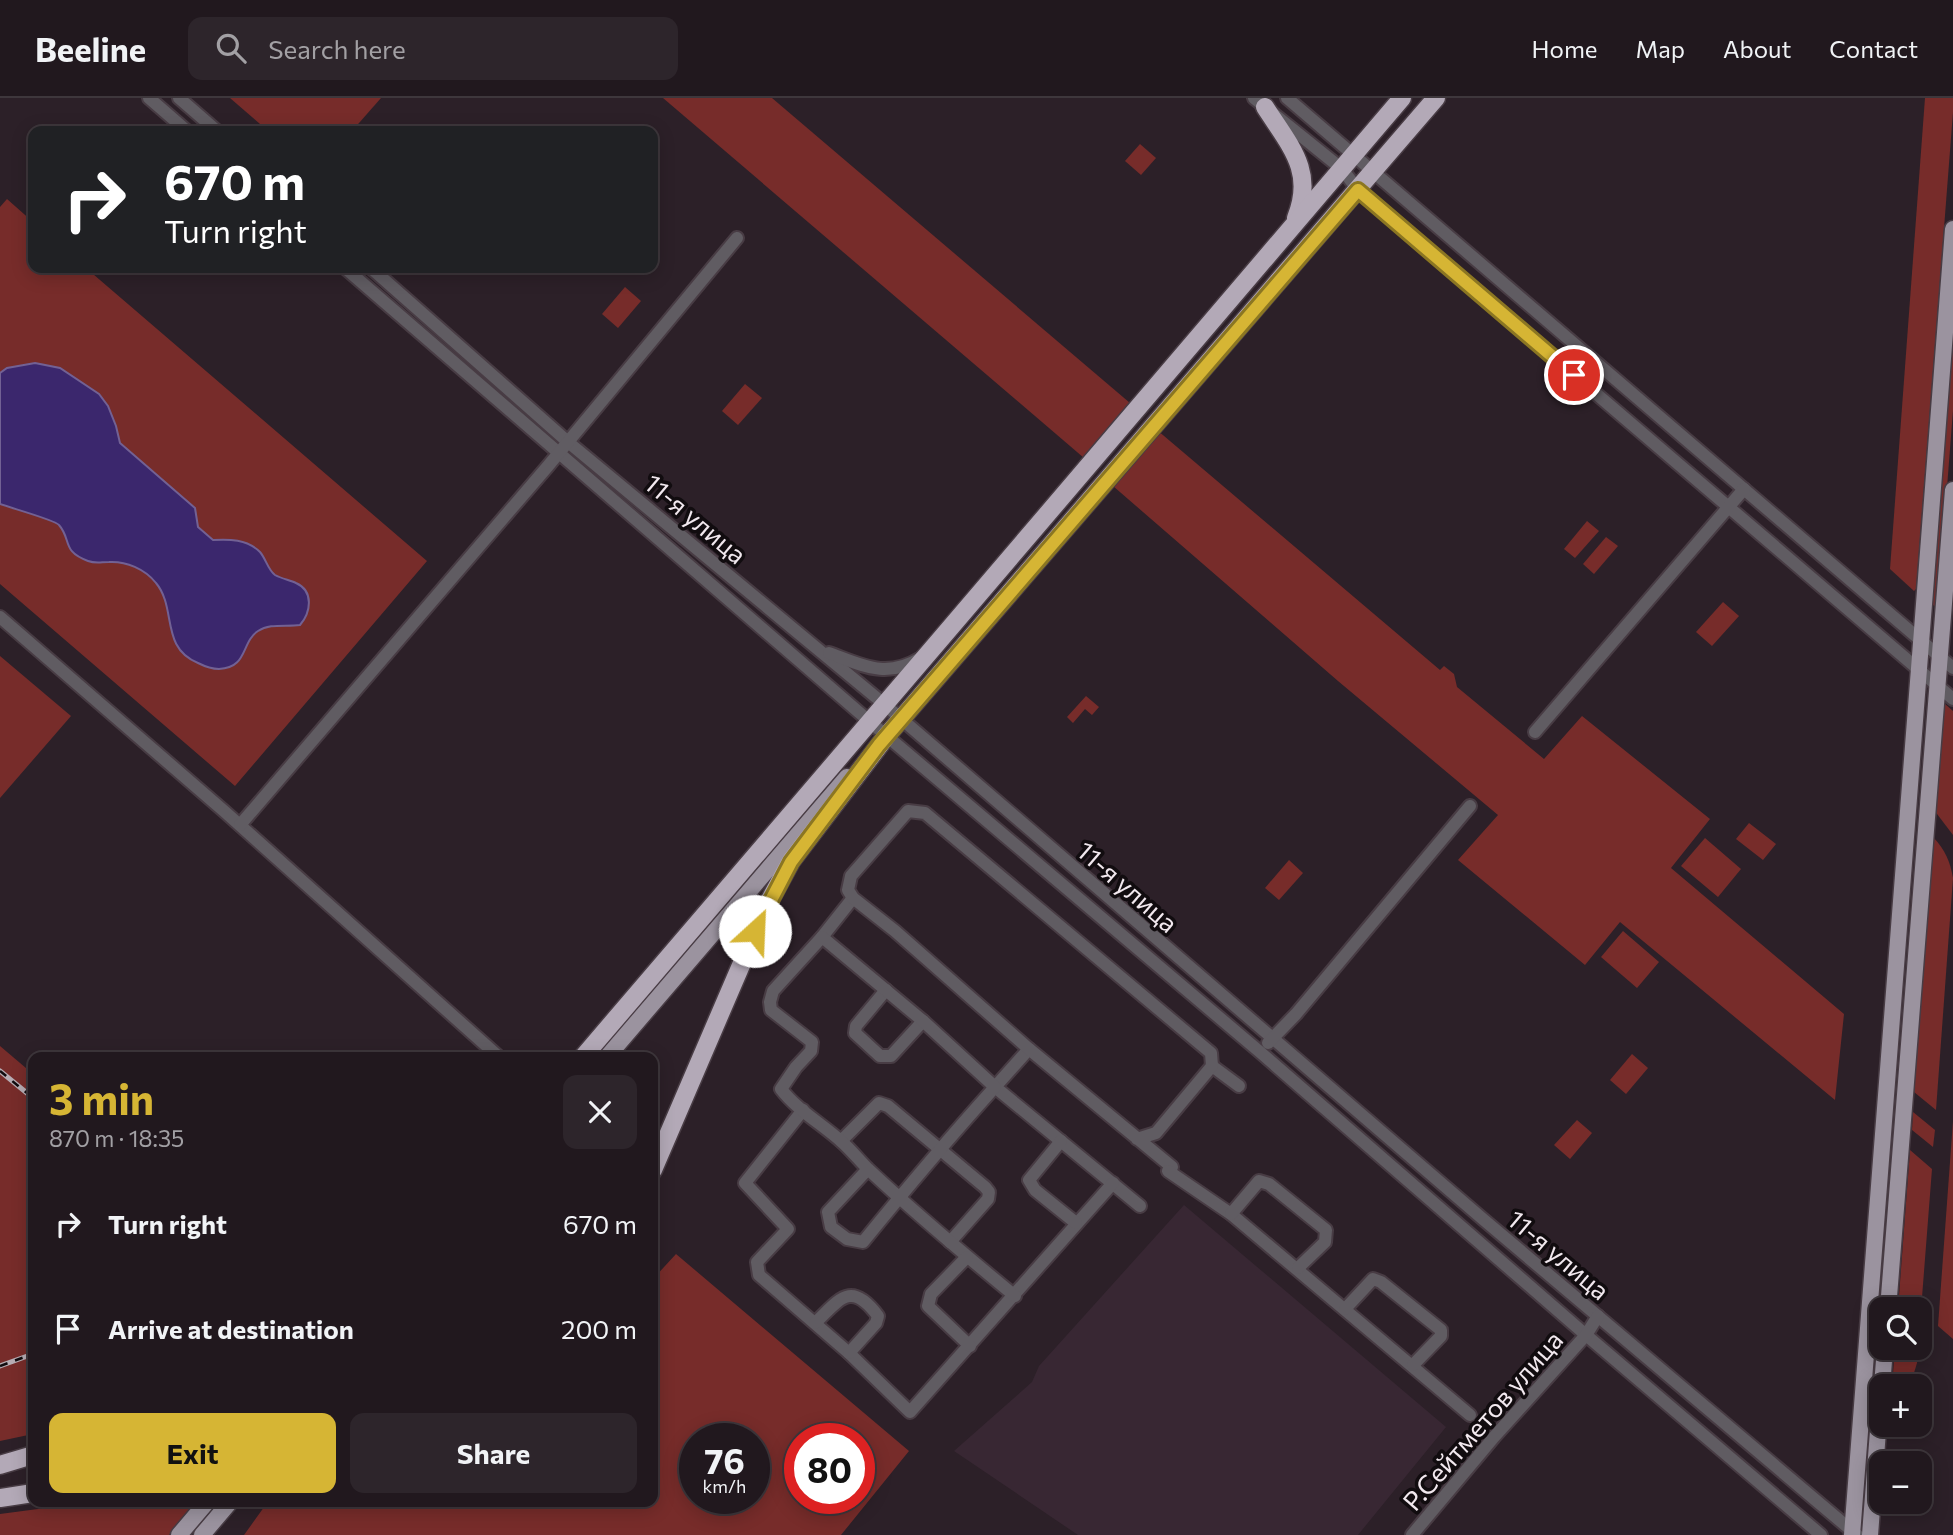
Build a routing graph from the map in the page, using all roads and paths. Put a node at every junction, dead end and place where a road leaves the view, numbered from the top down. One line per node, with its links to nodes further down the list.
1 (149, 98): 7 (street)
2 (179, 98): 8 (street)
3 (1287, 98): 9 (street)
4 (1402, 98): 9 (highway)
5 (1436, 98): 11 (highway)
6 (1260, 103): 10 (street); 13 (highway)
7 (181, 126)
8 (211, 126)
9 (1355, 154): 10 (highway); 11 (street)
10 (1342, 169): 12 (street); 13 (highway)
11 (1375, 171): 12 (highway); 20 (street)
12 (1358, 190): 22 (street); 34 (highway)
13 (1292, 228): 26 (highway)
14 (1953, 229): 24 (main road)
15 (737, 238): 18 (street)
16 (351, 273): 19 (street, 11-я улица)
17 (377, 273): 18 (street, 11-я улица)
18 (568, 442): 19 (street); 25 (street, 11-я улица)
19 (559, 452): 33 (street, 11-я улица); 38 (street)
20 (1744, 489): 22 (street); 24 (street)
21 (1953, 490): 27 (main road)
22 (1728, 507): 29 (street); 35 (street)
23 (0, 617): 38 (street)
24 (1922, 641): 27 (street); 29 (main road)
25 (818, 649): 26 (street); 32 (street, 11-я улица)
26 (927, 654): 32 (highway)
27 (1939, 656): 28 (street); 30 (main road)
28 (1953, 668)
29 (1919, 672): 30 (street); 84 (main road)
30 (1937, 685): 31 (street); 68 (main road)
31 (1953, 699)
32 (884, 704): 33 (highway); 34 (street, 11-я улица)
33 (869, 721): 36 (street, 11-я улица); 46 (highway)
34 (901, 721): 36 (highway); 43 (street, 11-я улица)
35 (1535, 732)
36 (883, 740): 47 (main road); 48 (street, 11-я улица); 57 (highway)
37 (1470, 806): 43 (street)
38 (240, 825): 45 (street)
39 (853, 898): 40 (street); 44 (street); 49 (street)
40 (822, 937): 41 (street); 52 (street)
41 (886, 990): 42 (street); 42 (street)
42 (923, 1021): 51 (street)
43 (1272, 1039): 48 (street); 70 (street, 11-я улица)
44 (1029, 1049): 51 (street); 53 (street)
45 (493, 1052)
46 (587, 1052)
47 (611, 1052)
48 (1260, 1052): 72 (street, 11-я улица)
49 (1212, 1066): 50 (street); 53 (street)
50 (1239, 1086)
51 (995, 1087): 55 (street); 56 (street)
52 (803, 1111): 54 (street); 71 (street)
53 (1137, 1139): 62 (street)
54 (841, 1141): 56 (street); 58 (street)
55 (1061, 1141): 59 (street); 63 (street)
56 (939, 1149): 60 (street); 64 (street)
57 (658, 1158)
58 (868, 1169): 60 (street); 60 (street)
59 (1113, 1183): 61 (street); 63 (street)
60 (900, 1197): 64 (street)
61 (1140, 1206)
62 (1231, 1214): 66 (street); 66 (street)
63 (1076, 1223): 67 (street)
64 (950, 1241): 65 (street)
65 (967, 1257): 67 (street); 73 (street)
66 (1298, 1268): 69 (street)
67 (1015, 1296): 73 (street)
68 (1889, 1297)
69 (1345, 1309): 75 (street); 75 (street)
70 (1598, 1316): 72 (street, Р.Сейтметов улица); 84 (street, 11-я улица)
71 (815, 1324): 74 (street); 74 (street)
72 (1586, 1335): 87 (street, Р.Сейтметов улица); 88 (street, 11-я улица)
73 (970, 1346): 74 (street)
74 (849, 1353)
75 (1413, 1365): 76 (street)
76 (1470, 1415)
77 (1878, 1437): 89 (main road)
78 (28, 1457): 79 (highway)
79 (0, 1465)
80 (28, 1494): 81 (highway)
81 (0, 1498)
82 (203, 1507): 85 (main road)
83 (226, 1507): 86 (main road)
84 (1854, 1533)
85 (179, 1535)
86 (202, 1535)
87 (1412, 1535)
88 (1821, 1535)
89 (1870, 1535)

